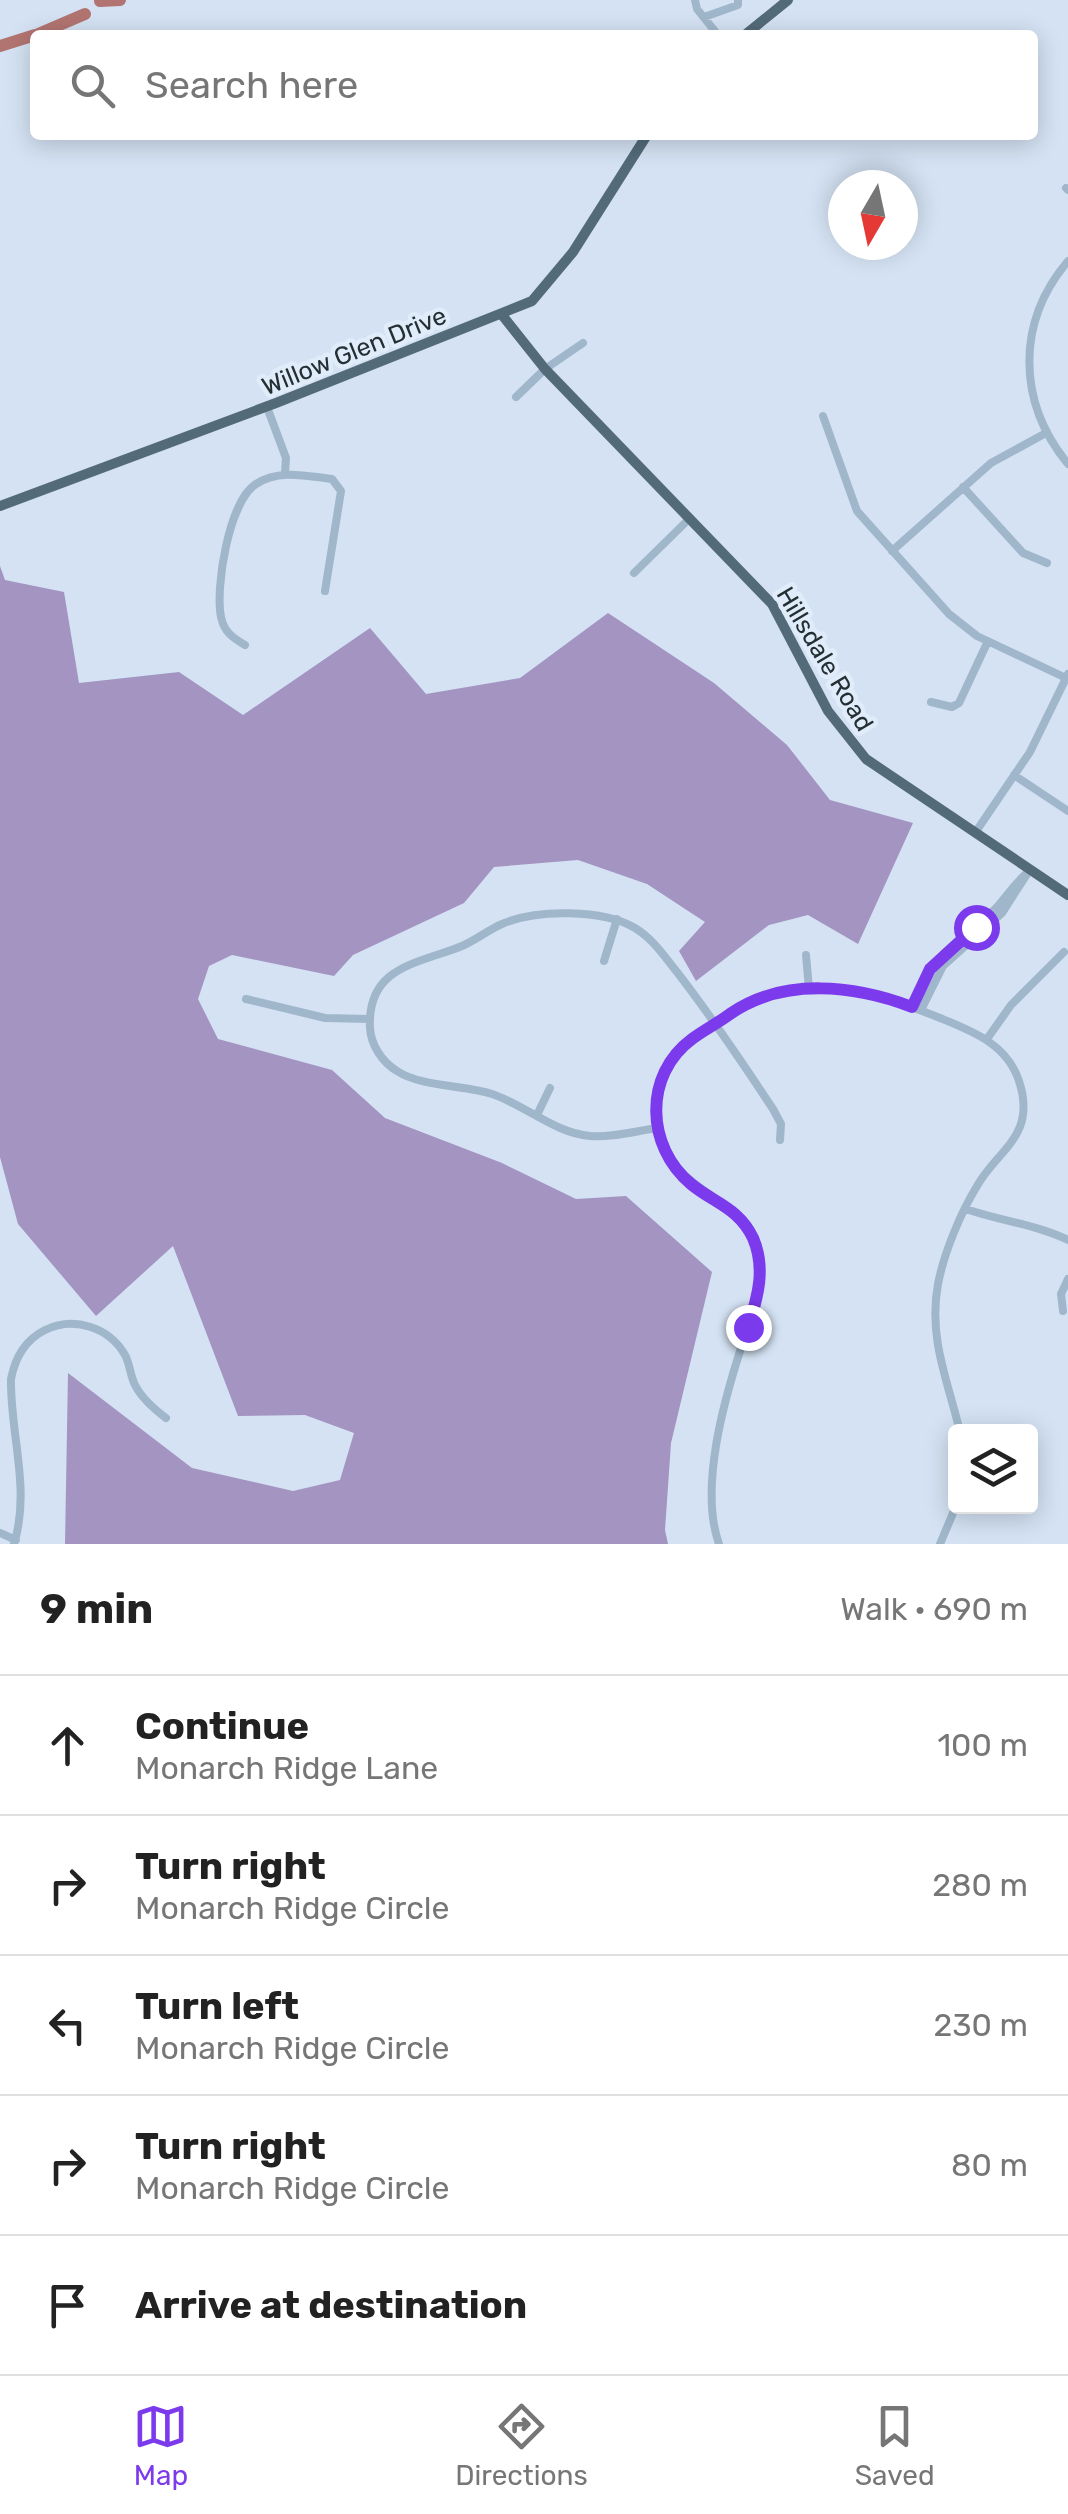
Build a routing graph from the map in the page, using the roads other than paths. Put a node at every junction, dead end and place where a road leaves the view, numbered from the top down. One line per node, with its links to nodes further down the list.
1 (695, 0): 4 (street)
2 (738, 0): 4 (street)
3 (788, 0): 6 (main road)
4 (704, 17): 5 (street)
5 (714, 30)
6 (751, 30)
7 (643, 140): 9 (main road, Willow Glen Drive)
8 (1068, 261): 15 (street)
9 (502, 315): 11 (main road, Hillsdale Road); 13 (main road, Willow Glen Drive)
10 (583, 343): 11 (street)
11 (545, 369): 12 (street); 20 (main road, Hillsdale Road)
12 (516, 397)
13 (267, 407): 17 (street); 19 (main road, Willow Glen Drive)
14 (823, 416): 21 (street)
15 (1046, 434): 16 (street); 18 (street)
16 (1068, 464)
17 (285, 473): 24 (street); 26 (street)
18 (963, 488): 21 (street); 22 (street)
19 (0, 506)
20 (690, 518): 23 (street); 31 (main road, Hillsdale Road)
21 (892, 550): 25 (street)
22 (1047, 563)
23 (634, 573)
24 (325, 590)
25 (988, 642): 27 (street); 28 (street)
26 (245, 646)
27 (1067, 676): 29 (street)
28 (931, 702)
29 (1014, 776): 30 (street); 31 (street)
30 (1068, 811)
31 (974, 833): 32 (main road, Hillsdale Road)
32 (1029, 871): 33 (main road, Hillsdale Road); 40 (street)
33 (1068, 895)
34 (616, 920): 37 (street); 41 (street); 42 (street)
35 (1064, 952): 43 (street)
36 (806, 956): 38 (street)
37 (604, 961)
38 (809, 989): 40 (street); 42 (street)
39 (246, 999): 41 (street)
40 (916, 1008): 43 (street)
41 (370, 1019): 45 (street)
42 (716, 1024): 46 (street); 47 (street)
43 (987, 1039): 48 (street)
44 (550, 1088): 45 (street)
45 (537, 1115): 46 (street)
46 (657, 1128): 57 (street)
47 (780, 1140)
48 (966, 1209): 49 (street); 53 (street)
49 (1068, 1240)
50 (1068, 1279): 51 (street)
51 (1063, 1310)
52 (166, 1418): 56 (street)
53 (958, 1424)
54 (953, 1514): 58 (street)
55 (0, 1533): 56 (street)
56 (15, 1542)
57 (719, 1544)
58 (940, 1544)

